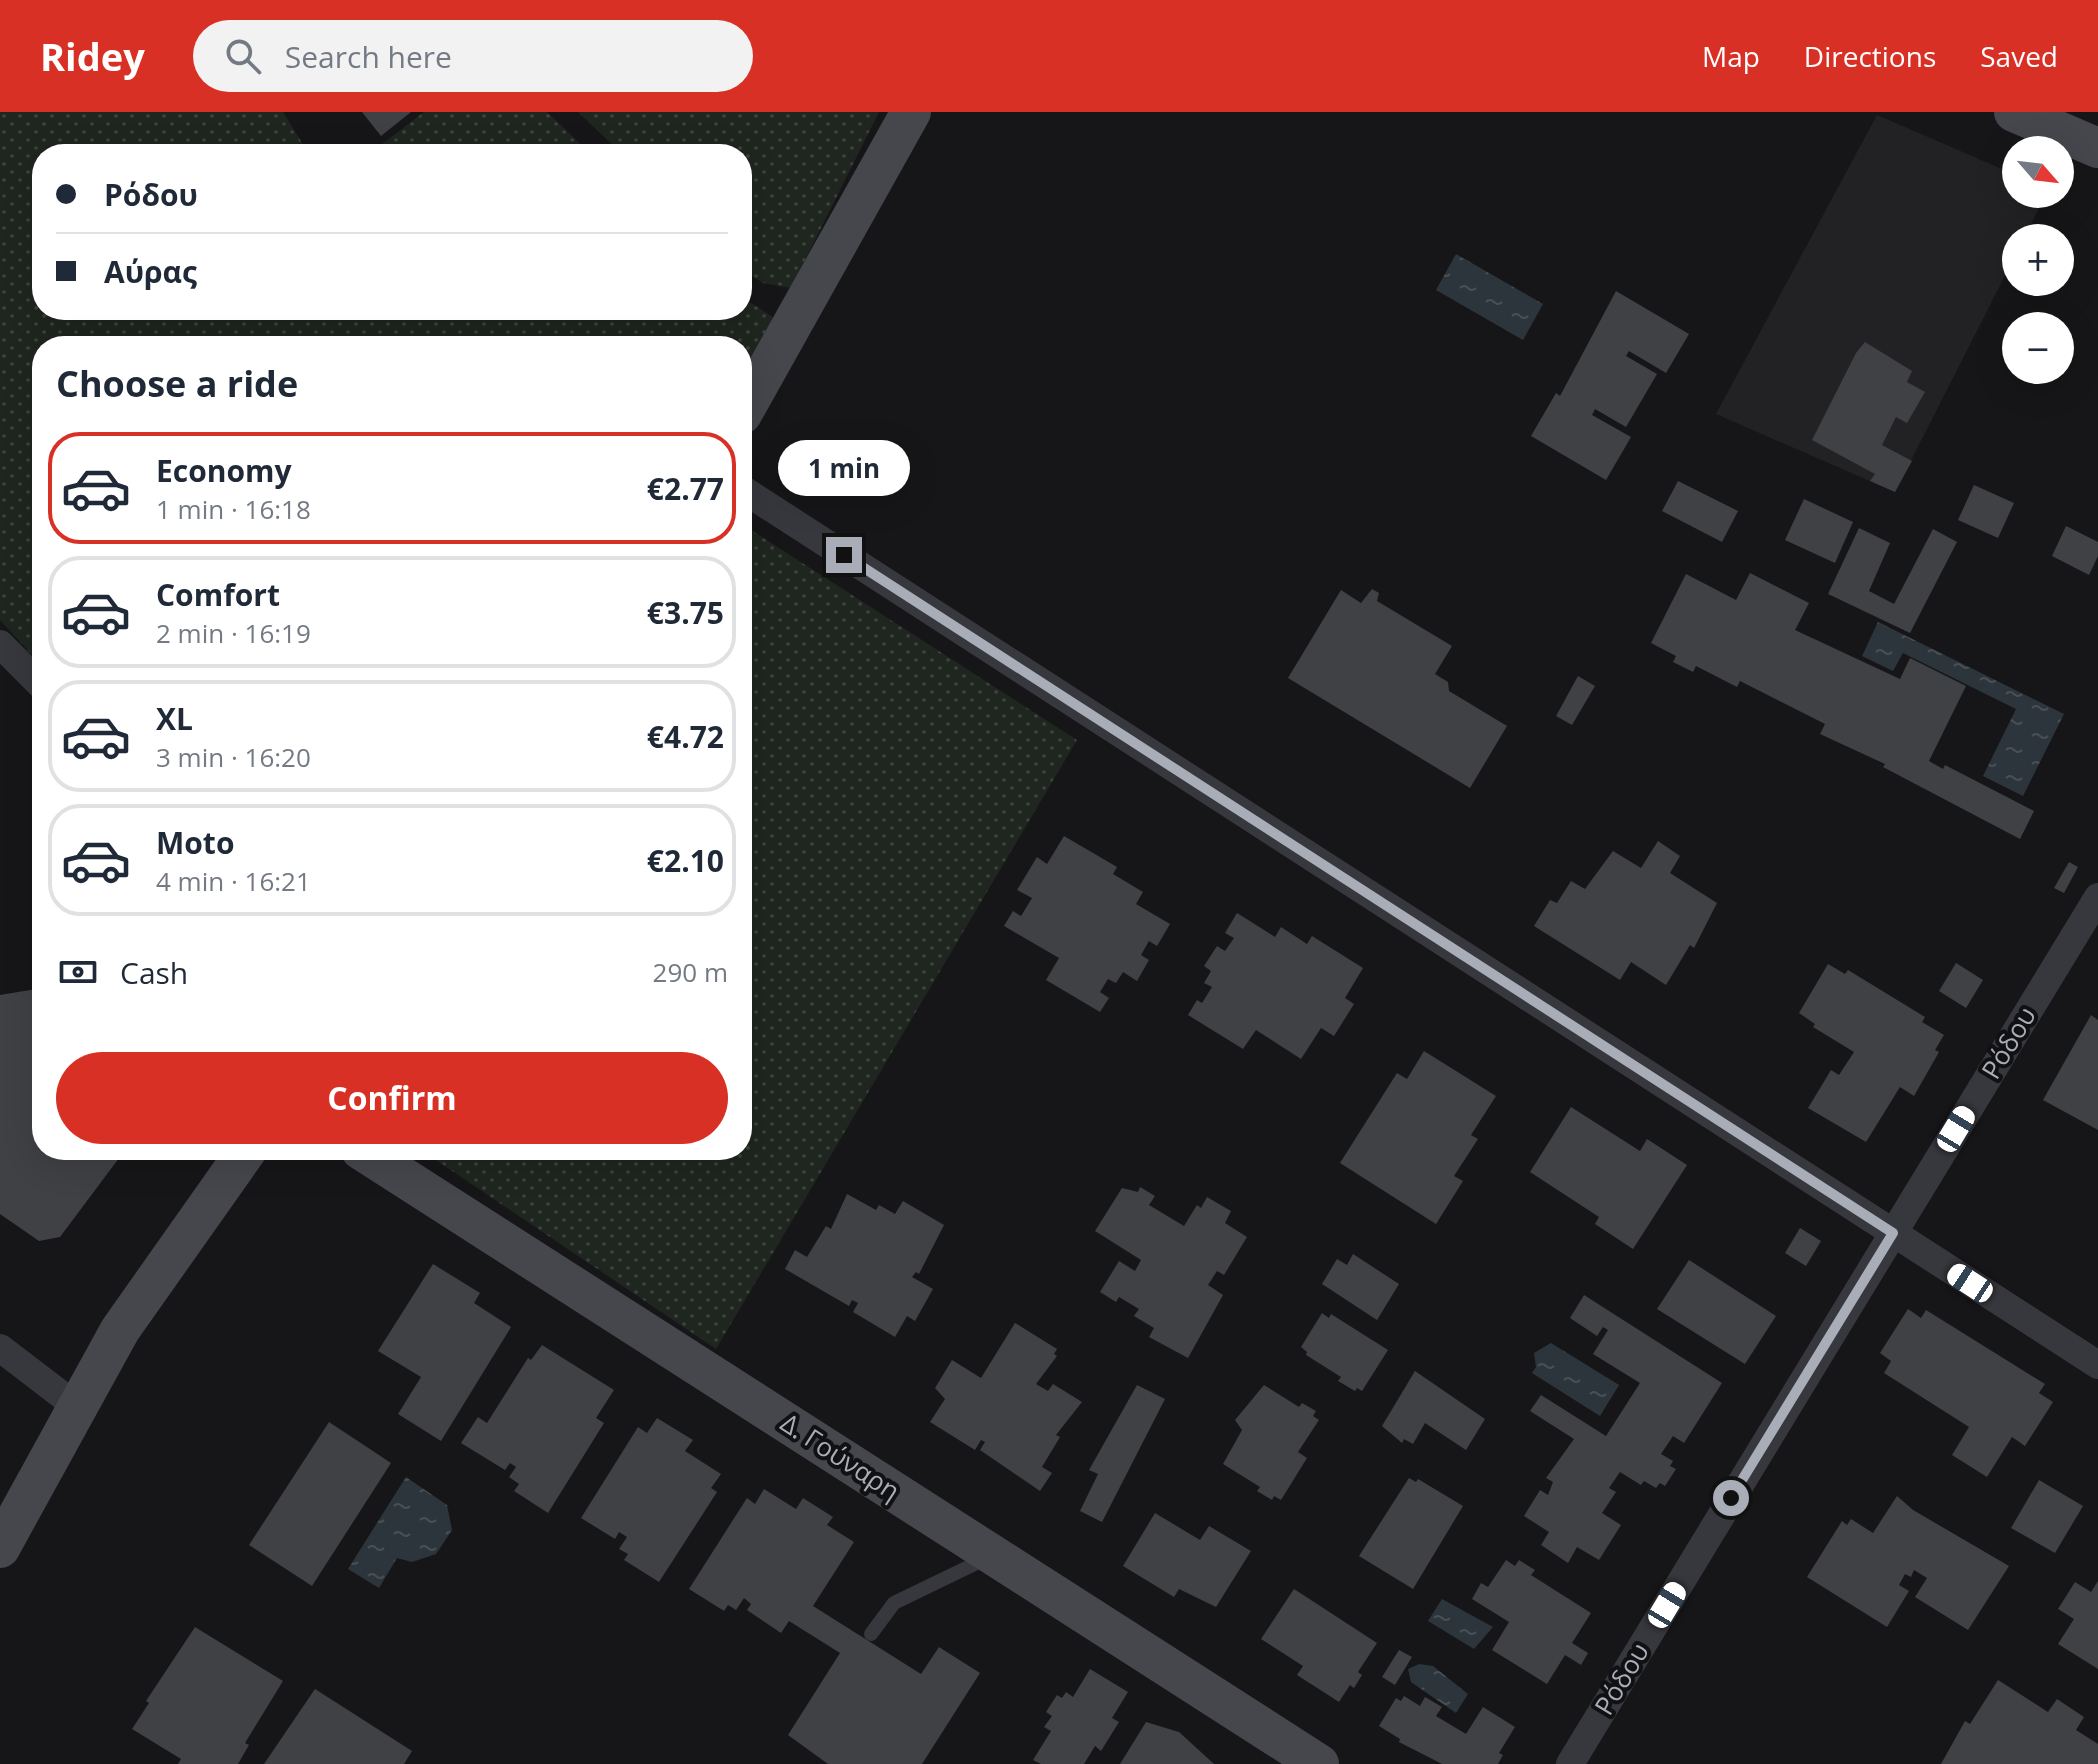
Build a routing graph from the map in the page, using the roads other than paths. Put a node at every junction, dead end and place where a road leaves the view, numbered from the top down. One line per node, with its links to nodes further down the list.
1 (911, 112): 4 (street)
2 (2014, 112): 3 (street)
3 (2098, 148)
4 (752, 396)
5 (752, 495): 11 (street)
6 (0, 644): 7 (street)
7 (32, 676)
8 (2098, 897): 11 (street, Ρόδου)
9 (240, 1160): 14 (street)
10 (377, 1160): 16 (street, Δ. Γούναρη)
11 (1893, 1233): 13 (street); 19 (street, Ρόδου)
12 (0, 1348): 14 (street)
13 (2098, 1365)
14 (76, 1406): 15 (street)
15 (0, 1548)
16 (993, 1555): 17 (lane); 18 (street, Δ. Γούναρη)
17 (871, 1634)
18 (1319, 1764)
19 (1570, 1764)

